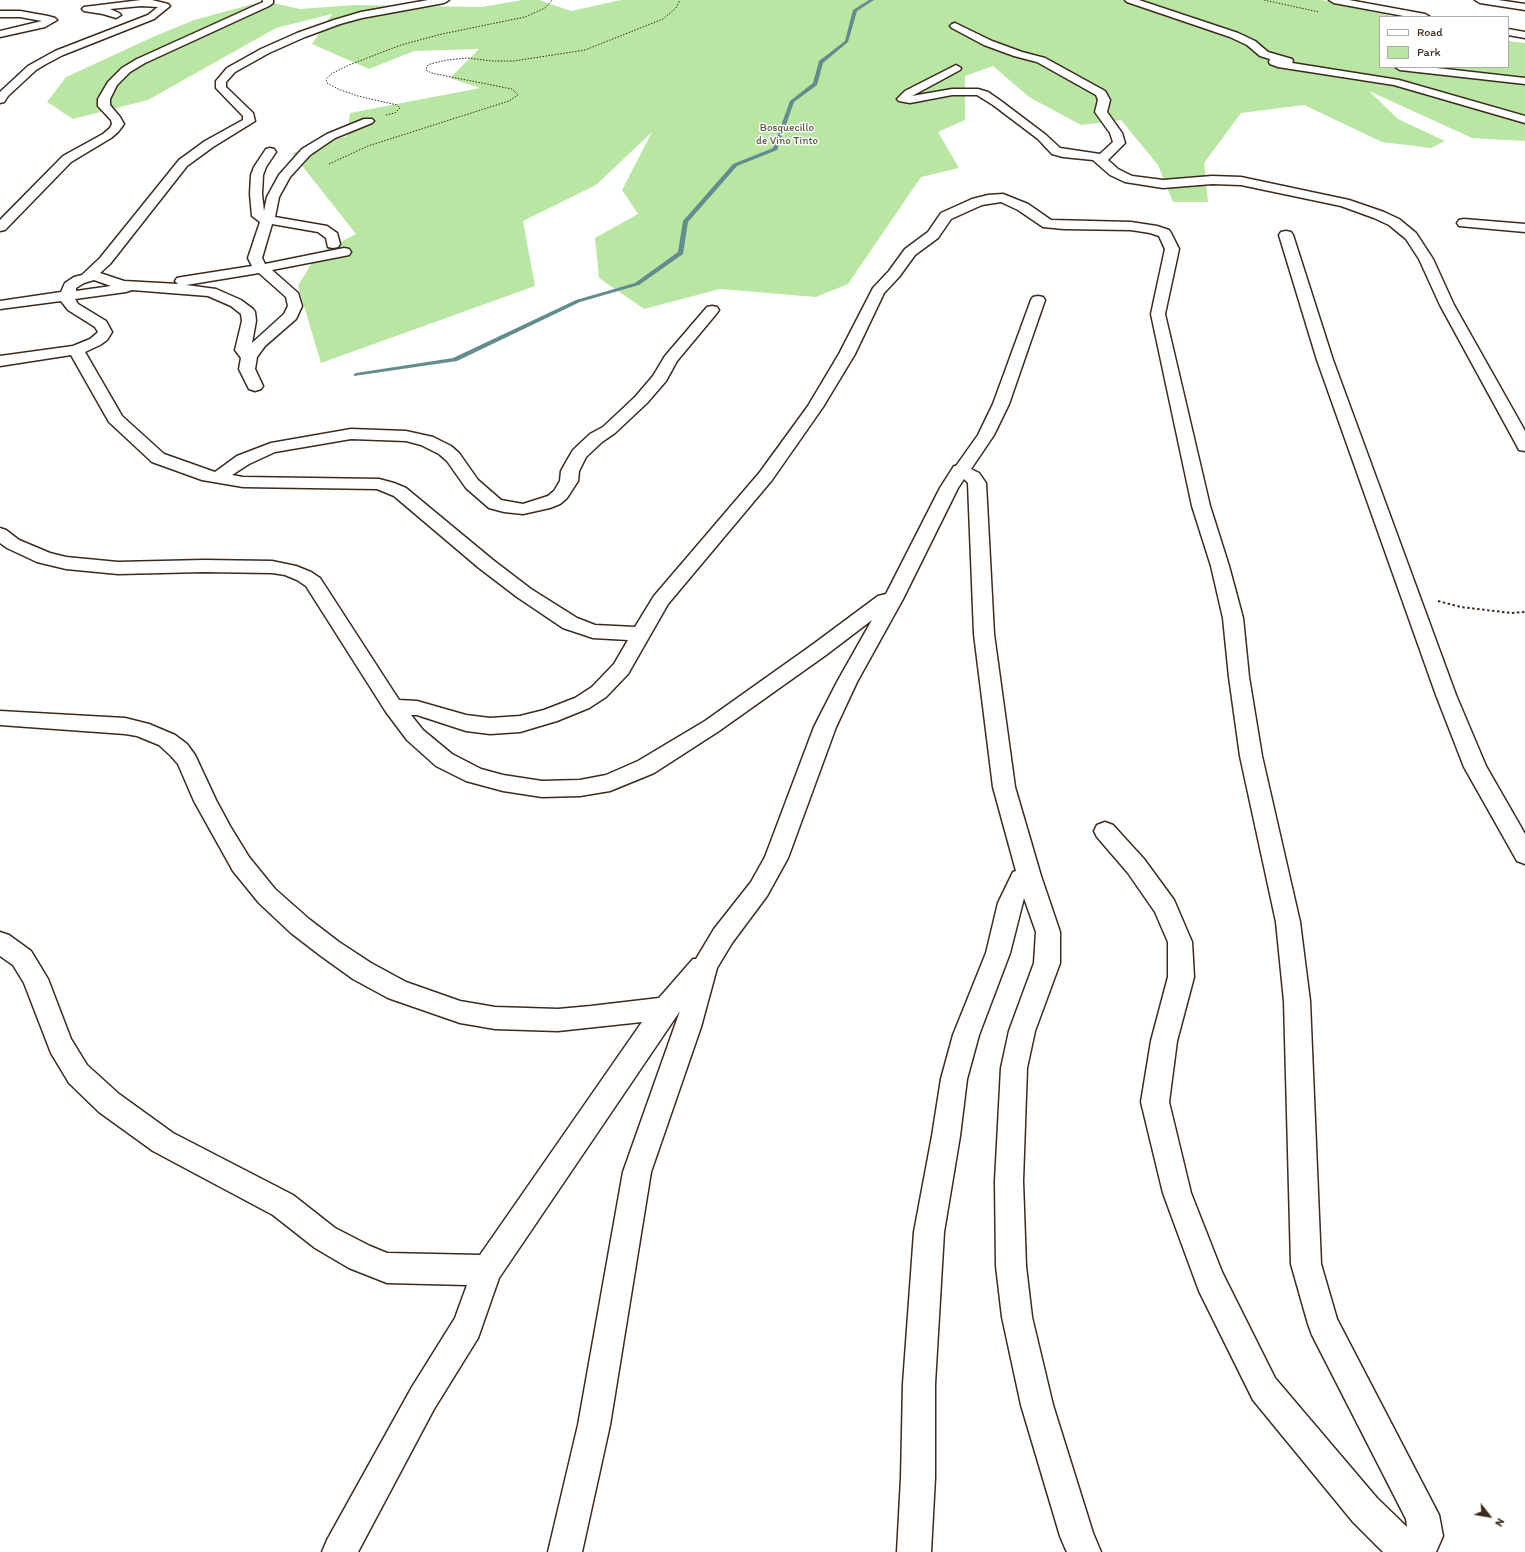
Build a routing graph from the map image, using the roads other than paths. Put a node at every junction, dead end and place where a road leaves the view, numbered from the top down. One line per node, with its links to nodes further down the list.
1 (268, 0): 32 (street)
2 (444, 0): 36 (street)
3 (1130, 0): 20 (street)
4 (1334, 0): 12 (street)
5 (1480, 0): 8 (street)
6 (1324, 2): 11 (street)
7 (165, 3): 10 (street); 25 (street)
8 (1525, 7)
9 (0, 14): 13 (street)
10 (116, 15)
11 (1389, 16)
12 (1420, 16)
13 (42, 25): 16 (street); 18 (street)
14 (955, 26): 29 (street)
15 (1509, 32): 17 (street)
16 (0, 34)
17 (1524, 36): 19 (street)
18 (0, 39)
19 (1509, 42)
20 (1275, 58): 21 (street); 26 (street)
21 (1347, 64)
22 (956, 68): 29 (street)
23 (1408, 68): 24 (street)
24 (1525, 82)
25 (0, 100)
26 (1525, 120)
27 (368, 121): 30 (street)
28 (270, 152): 30 (street)
29 (1101, 160): 46 (street)
30 (268, 220): 35 (street); 35 (street)
31 (1464, 223): 33 (street)
32 (0, 227)
33 (1525, 228)
34 (1286, 236): 55 (street)
35 (262, 268): 37 (street); 43 (street)
36 (88, 277): 37 (street); 38 (street)
37 (139, 286): 38 (street); 43 (street)
38 (67, 296): 40 (street); 42 (street)
39 (1038, 300): 47 (street)
40 (0, 305)
41 (712, 310): 48 (street)
42 (76, 350): 44 (street); 48 (street)
43 (249, 356): 45 (street)
44 (0, 360)
45 (255, 386)
46 (1525, 446)
47 (960, 470): 50 (street); 56 (street)
48 (218, 478): 51 (street)
49 (0, 534): 52 (street)
50 (893, 599): 52 (street); 58 (street)
51 (641, 634): 52 (street); 66 (street)
52 (393, 707)
53 (0, 718): 59 (street)
54 (1106, 831): 65 (street)
55 (1525, 855)
56 (1029, 876): 63 (street); 64 (street)
57 (0, 942): 60 (street)
58 (705, 965): 59 (street); 62 (street)
59 (666, 1008): 60 (street)
60 (487, 1270): 61 (street)
61 (339, 1552)
62 (565, 1552)
63 (914, 1552)
64 (1084, 1552)
65 (1408, 1552)
66 (1418, 1552)

